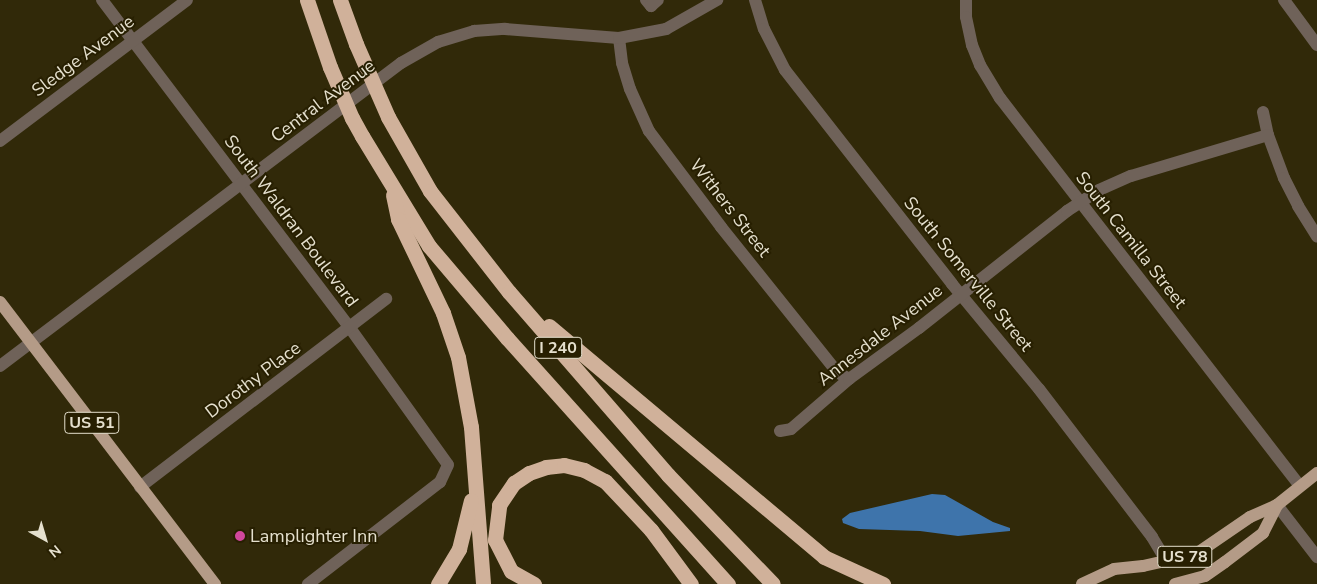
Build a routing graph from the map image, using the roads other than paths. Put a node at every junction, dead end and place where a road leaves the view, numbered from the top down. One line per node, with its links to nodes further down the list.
1 (102, 0): 10 (street, South Waldran Boulevard)
2 (187, 0): 10 (street, Sledge Avenue)
3 (307, 0): 16 (highway, I 240, bridge)
4 (340, 0): 19 (highway, I 240, bridge)
5 (717, 0): 9 (street, Central Avenue)
6 (756, 0): 20 (street, South Somerville Street)
7 (966, 0): 17 (street, South Camilla Street)
8 (1284, 0): 11 (street)
9 (619, 38): 15 (street, Central Avenue); 26 (street, Withers Street)
10 (133, 40): 14 (street, Sledge Avenue); 15 (street, South Waldran Boulevard)
11 (1317, 45)
12 (1263, 112): 13 (street)
13 (1268, 135): 17 (street, Annesdale Avenue); 18 (street)
14 (0, 141)
15 (241, 185): 23 (street, South Waldran Boulevard); 24 (street, Central Avenue)
16 (391, 187): 31 (highway); 42 (highway, I 240)
17 (1080, 202): 20 (street, Annesdale Avenue); 29 (street, South Camilla Street)
18 (1317, 236)
19 (509, 292): 34 (highway, I 240); 45 (highway)
20 (962, 294): 26 (street, Annesdale Avenue); 35 (street, South Somerville Street)
21 (386, 299): 23 (street, Dorothy Place)
22 (0, 302): 24 (main road, US 51)
23 (350, 328): 30 (street, Dorothy Place); 37 (street, South Waldran Boulevard)
24 (31, 343): 25 (street, Central Avenue); 30 (main road, US 51)
25 (0, 366)
26 (848, 379): 27 (street, Annesdale Avenue)
27 (780, 430)
28 (1317, 473): 29 (main road, US 78)
29 (1300, 486): 32 (main road, US 78)
30 (140, 487): 36 (main road, US 51)
31 (474, 488): 38 (highway); 39 (highway)
32 (1277, 505): 33 (street); 35 (main road, US 78); 47 (main road, US 78)
33 (1317, 557)
34 (751, 562): 43 (highway, I 240); 44 (highway)
35 (1167, 562): 46 (main road, US 78)
36 (216, 584)
37 (308, 584)
38 (438, 584)
39 (483, 584)
40 (534, 584): 41 (highway)
41 (691, 584)
42 (728, 584)
43 (768, 584)
44 (773, 584)
45 (883, 584)
46 (1083, 584)
47 (1175, 584)

